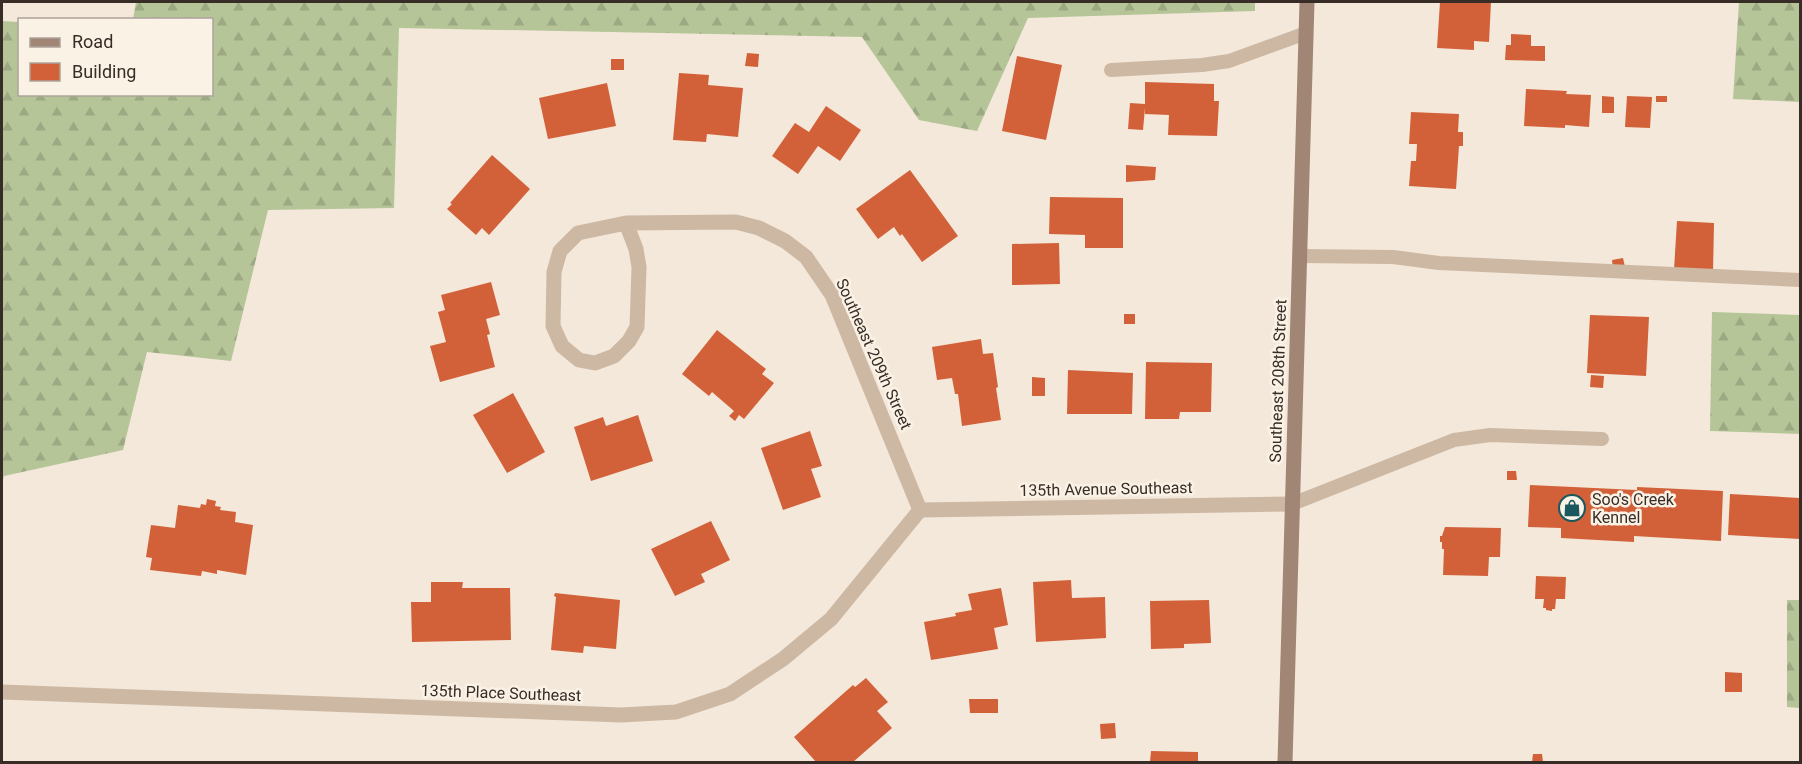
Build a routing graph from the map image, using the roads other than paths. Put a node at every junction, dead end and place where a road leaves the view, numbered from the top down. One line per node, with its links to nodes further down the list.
1 (1307, 2): 2 (street, Southeast 208th Street)
2 (1306, 33): 3 (lane); 5 (street, Southeast 208th Street)
3 (1111, 70)
4 (626, 223): 4 (street); 9 (street, Southeast 209th Street)
5 (1300, 256): 6 (lane); 8 (street, Southeast 208th Street)
6 (1800, 280)
7 (1602, 439): 8 (lane)
8 (1292, 504): 9 (street, 135th Avenue Southeast); 11 (street, Southeast 208th Street)
9 (920, 510): 10 (street, 135th Place Southeast)
10 (2, 692)
11 (1285, 762)

